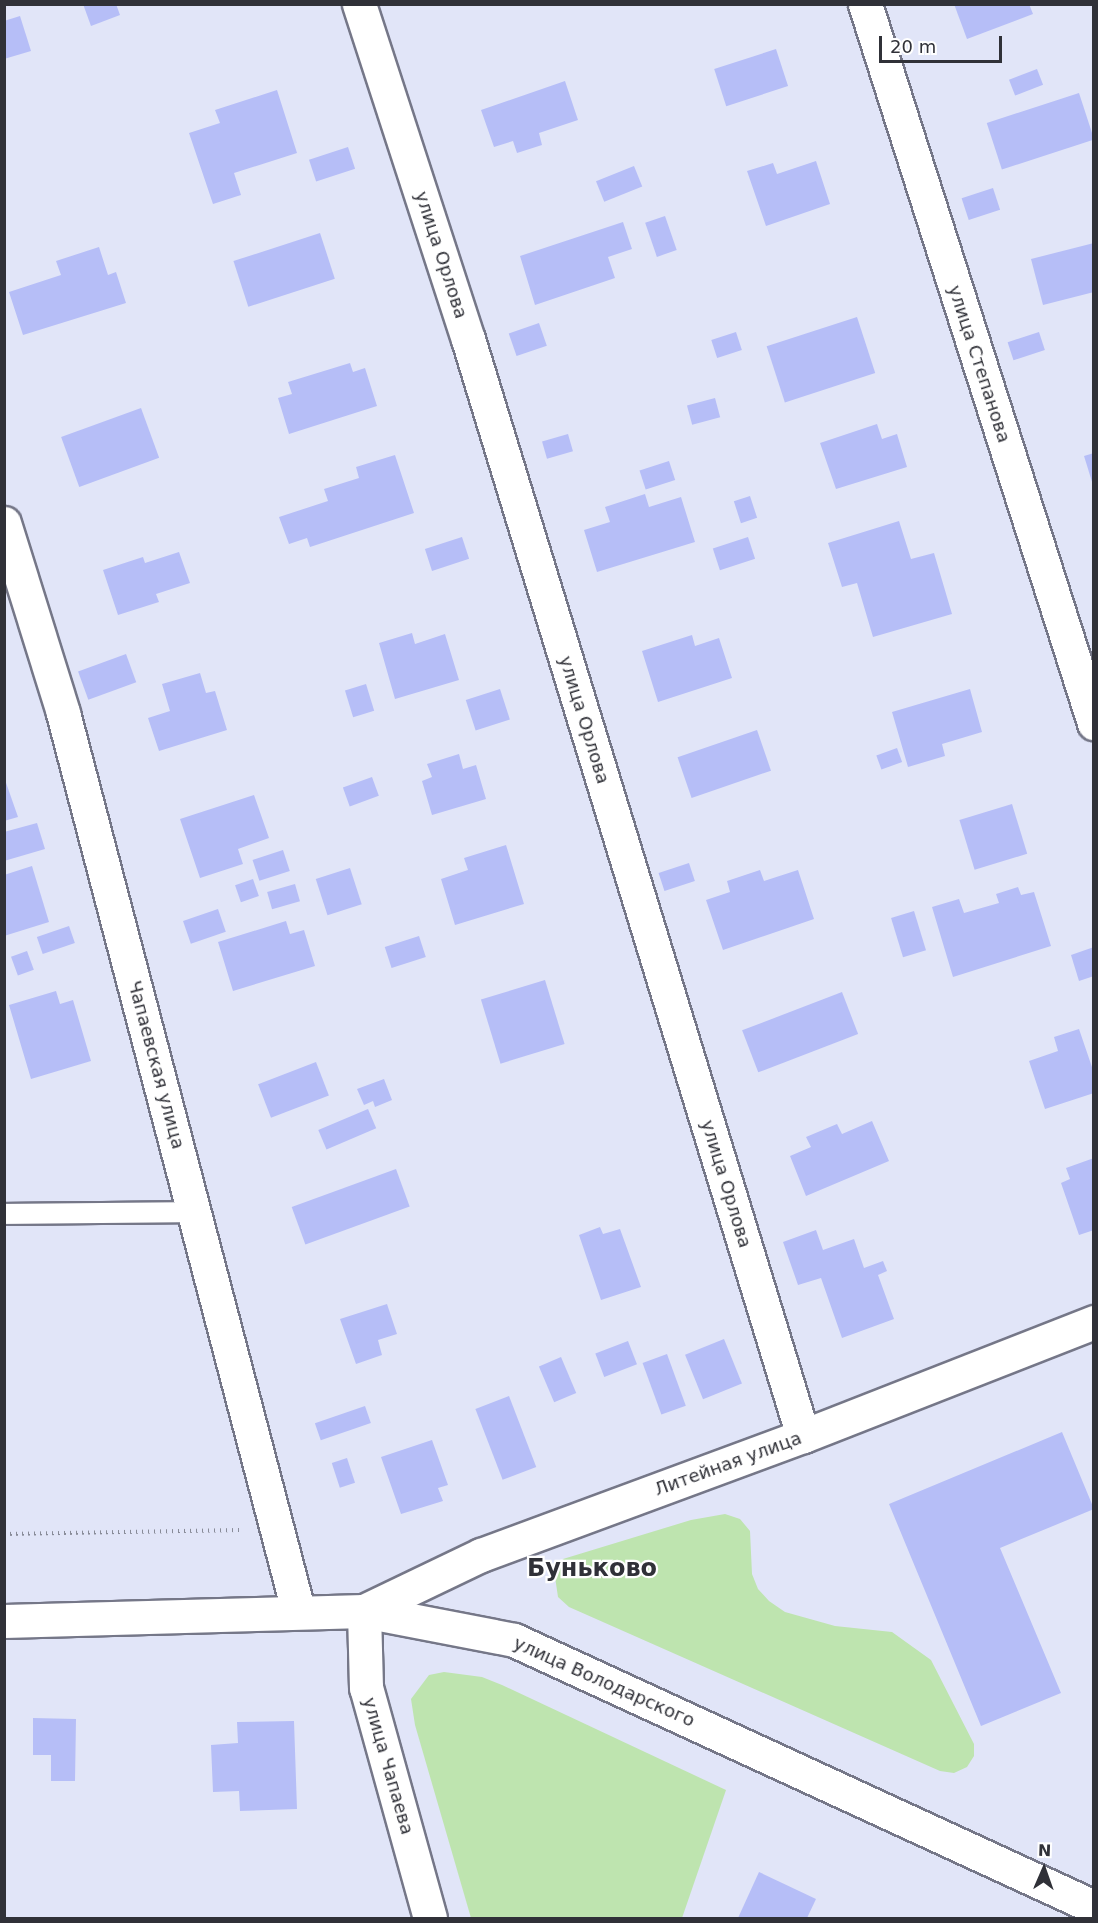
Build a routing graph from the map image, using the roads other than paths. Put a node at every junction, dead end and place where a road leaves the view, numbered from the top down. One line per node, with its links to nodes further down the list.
1 (359, 4): 8 (street, улица Орлова)
2 (865, 4): 4 (street, улица Степанова)
3 (4, 523): 5 (street, Чапаевская улица)
4 (1094, 723)
5 (195, 1212): 6 (lane); 9 (street, Чапаевская улица)
6 (4, 1214)
7 (1094, 1322): 8 (street, Литейная улица)
8 (803, 1436): 10 (street, Литейная улица)
9 (298, 1610): 10 (street, улица Володарского); 11 (street, улица Володарского)
10 (364, 1611): 12 (street, улица Володарского); 13 (street, улица Чапаева)
11 (4, 1621)
12 (1094, 1907)
13 (430, 1918)

